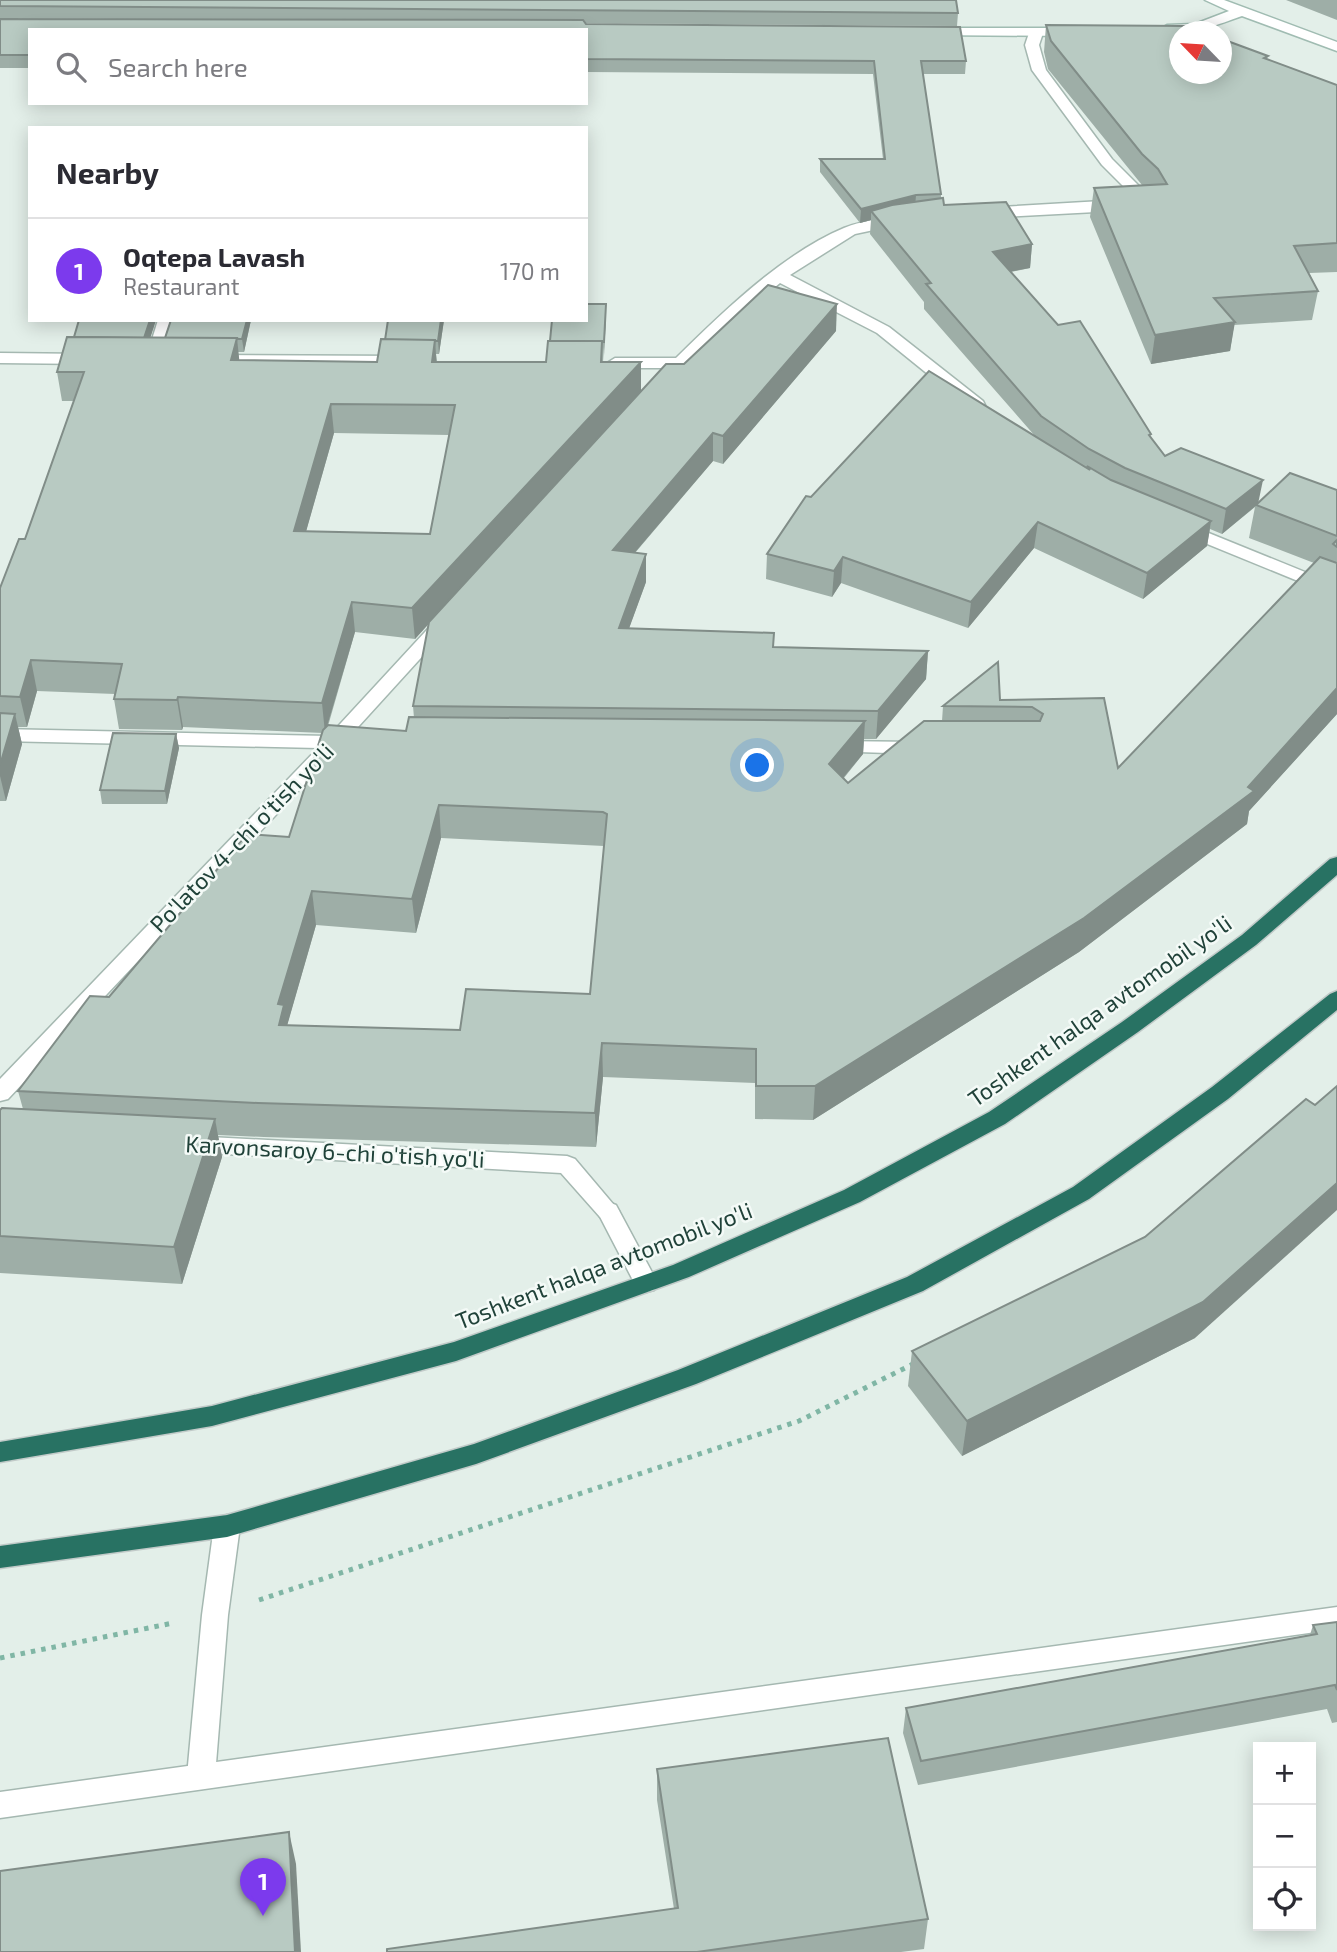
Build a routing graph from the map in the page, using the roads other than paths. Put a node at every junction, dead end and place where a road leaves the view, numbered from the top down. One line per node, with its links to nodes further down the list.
1 (1212, 0): 2 (street)
2 (1242, 11): 3 (street); 7 (street)
3 (1157, 29)
4 (1090, 31): 6 (street)
5 (924, 32): 6 (street)
6 (1036, 33): 8 (street)
7 (1337, 47)
8 (969, 214)
9 (916, 216): 10 (street)
10 (779, 276): 18 (street); 20 (street)
11 (165, 322): 14 (street)
12 (0, 358): 13 (street)
13 (103, 359)
14 (154, 359)
15 (196, 360): 16 (street)
16 (417, 361)
17 (596, 363): 18 (street)
18 (679, 363): 19 (street)
19 (652, 394)
20 (989, 414)
21 (1164, 519): 22 (street)
22 (1337, 592)
23 (456, 609): 25 (street, Po'latov 4-chi o'tish yo'li)
24 (0, 735): 25 (street)
25 (334, 742): 26 (street); 31 (street, Po'latov 4-chi o'tish yo'li)
26 (362, 742)
27 (819, 747): 28 (street)
28 (944, 748)
29 (1337, 864): 33 (highway, Toshkent halqa avtomobil yo'li)
30 (1337, 999): 35 (highway)
31 (0, 1093)
32 (166, 1143): 33 (street, Karvonsaroy 6-chi o'tish yo'li)
33 (646, 1283): 34 (highway, Toshkent halqa avtomobil yo'li)
34 (0, 1452)
35 (227, 1526): 36 (highway); 38 (street)
36 (0, 1557)
37 (1337, 1618): 38 (street)
38 (201, 1776): 39 (street)
39 (0, 1805)

